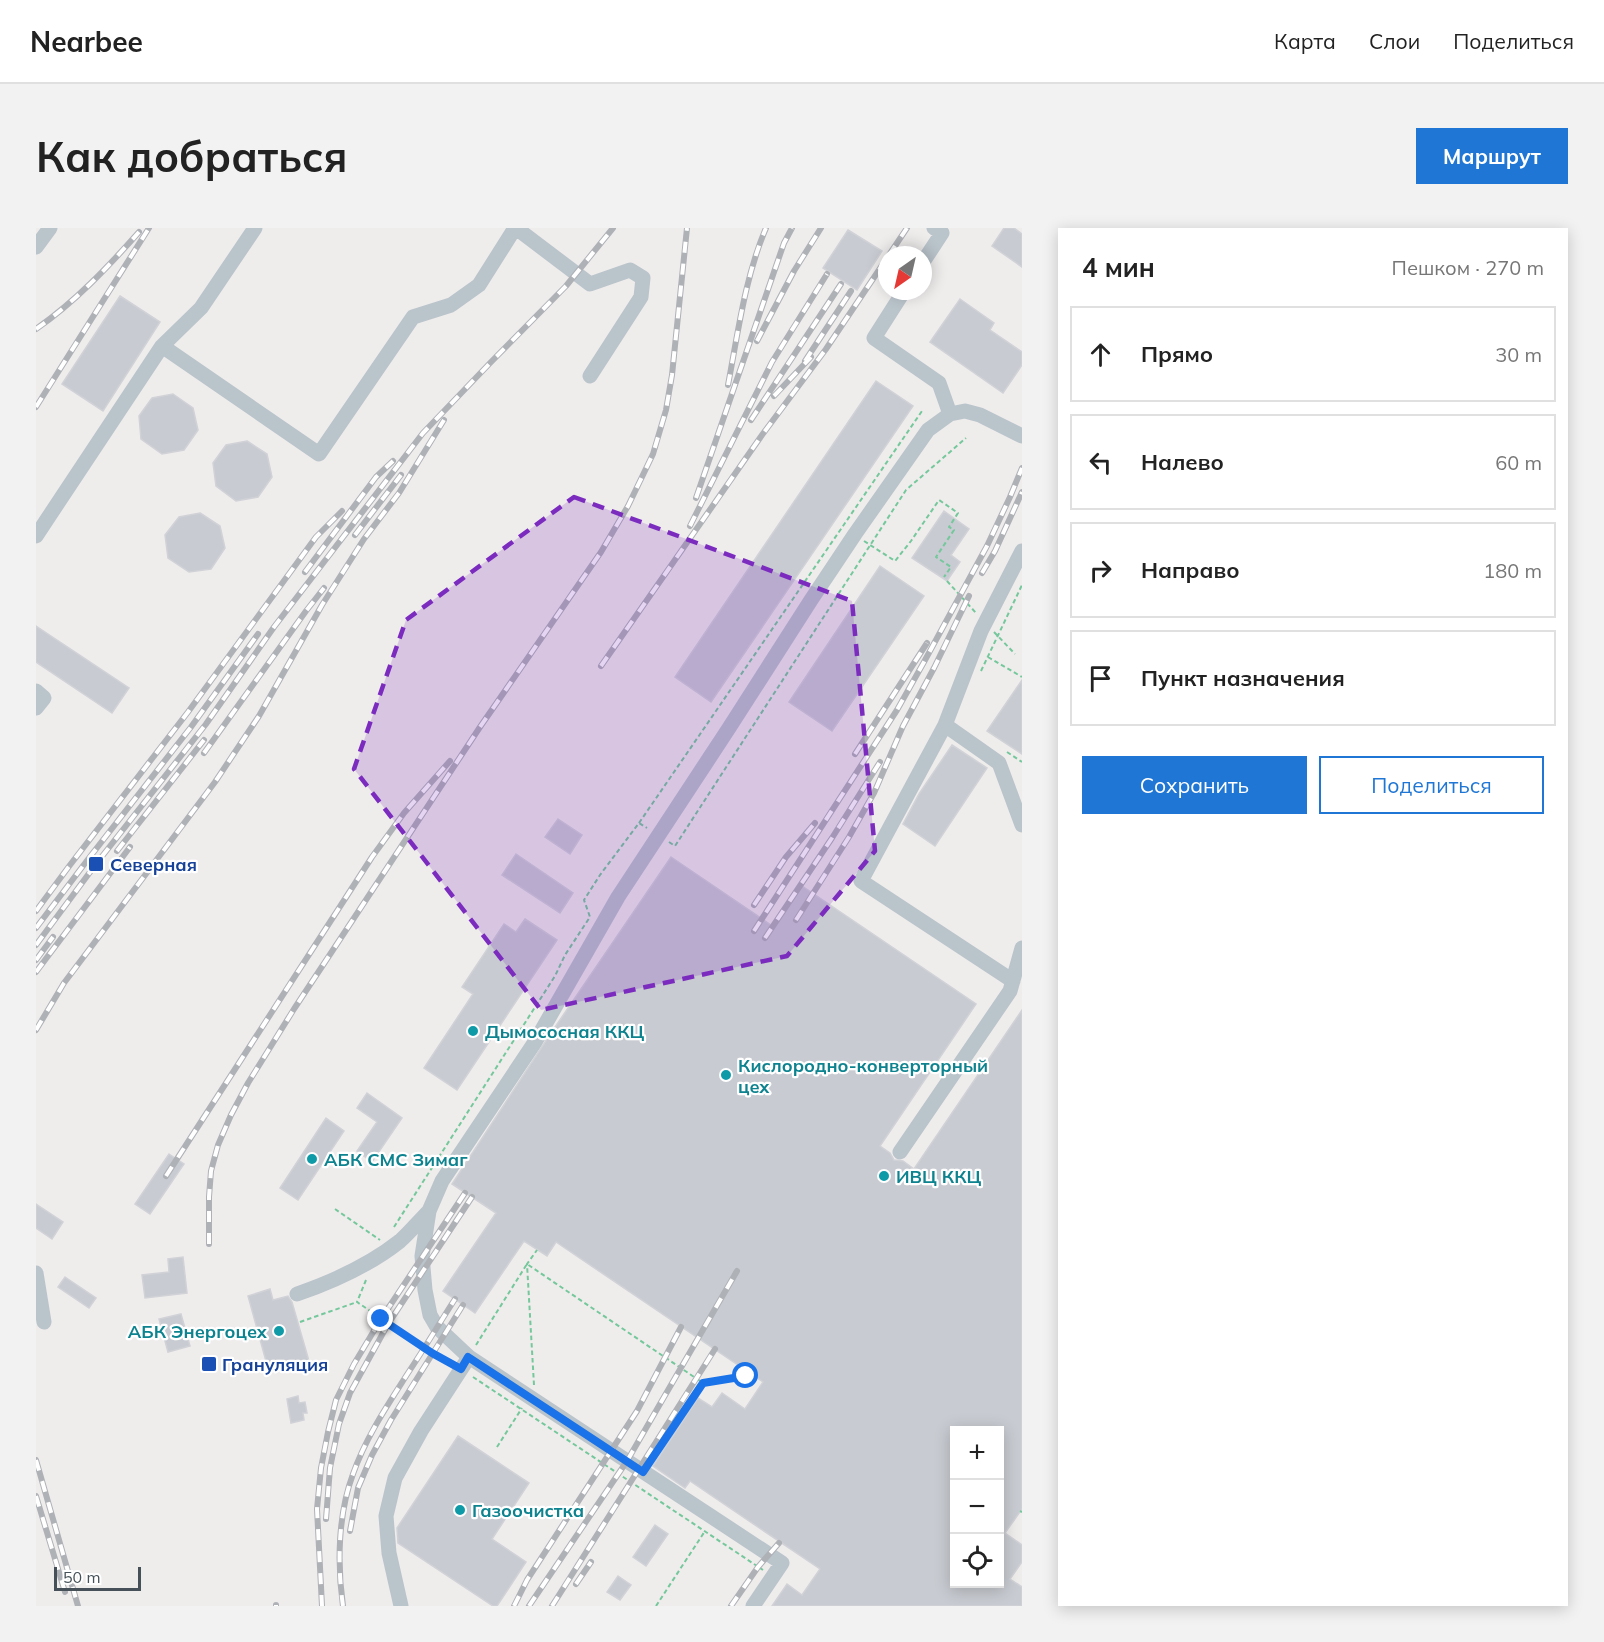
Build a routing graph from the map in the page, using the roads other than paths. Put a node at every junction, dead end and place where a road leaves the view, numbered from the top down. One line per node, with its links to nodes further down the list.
1 (50, 228): 5 (lane)
2 (255, 228): 8 (lane)
3 (515, 228): 8 (lane); 9 (lane)
4 (934, 228): 6 (lane)
5 (36, 247)
6 (932, 248)
7 (898, 300): 10 (lane)
8 (162, 346): 12 (lane)
9 (590, 376)
10 (950, 414): 11 (lane); 21 (lane)
11 (1022, 436)
12 (36, 536)
13 (1022, 551): 16 (lane)
14 (36, 691): 15 (lane)
15 (36, 708)
16 (945, 725): 17 (lane); 19 (lane)
17 (1022, 825)
18 (1022, 948): 19 (lane)
19 (1013, 981): 20 (lane)
20 (900, 1152)
21 (429, 1211): 23 (lane); 25 (lane)
22 (36, 1273): 24 (lane)
23 (297, 1294)
24 (44, 1322)
25 (465, 1363): 26 (lane); 27 (lane)
26 (401, 1606)
27 (753, 1606)

